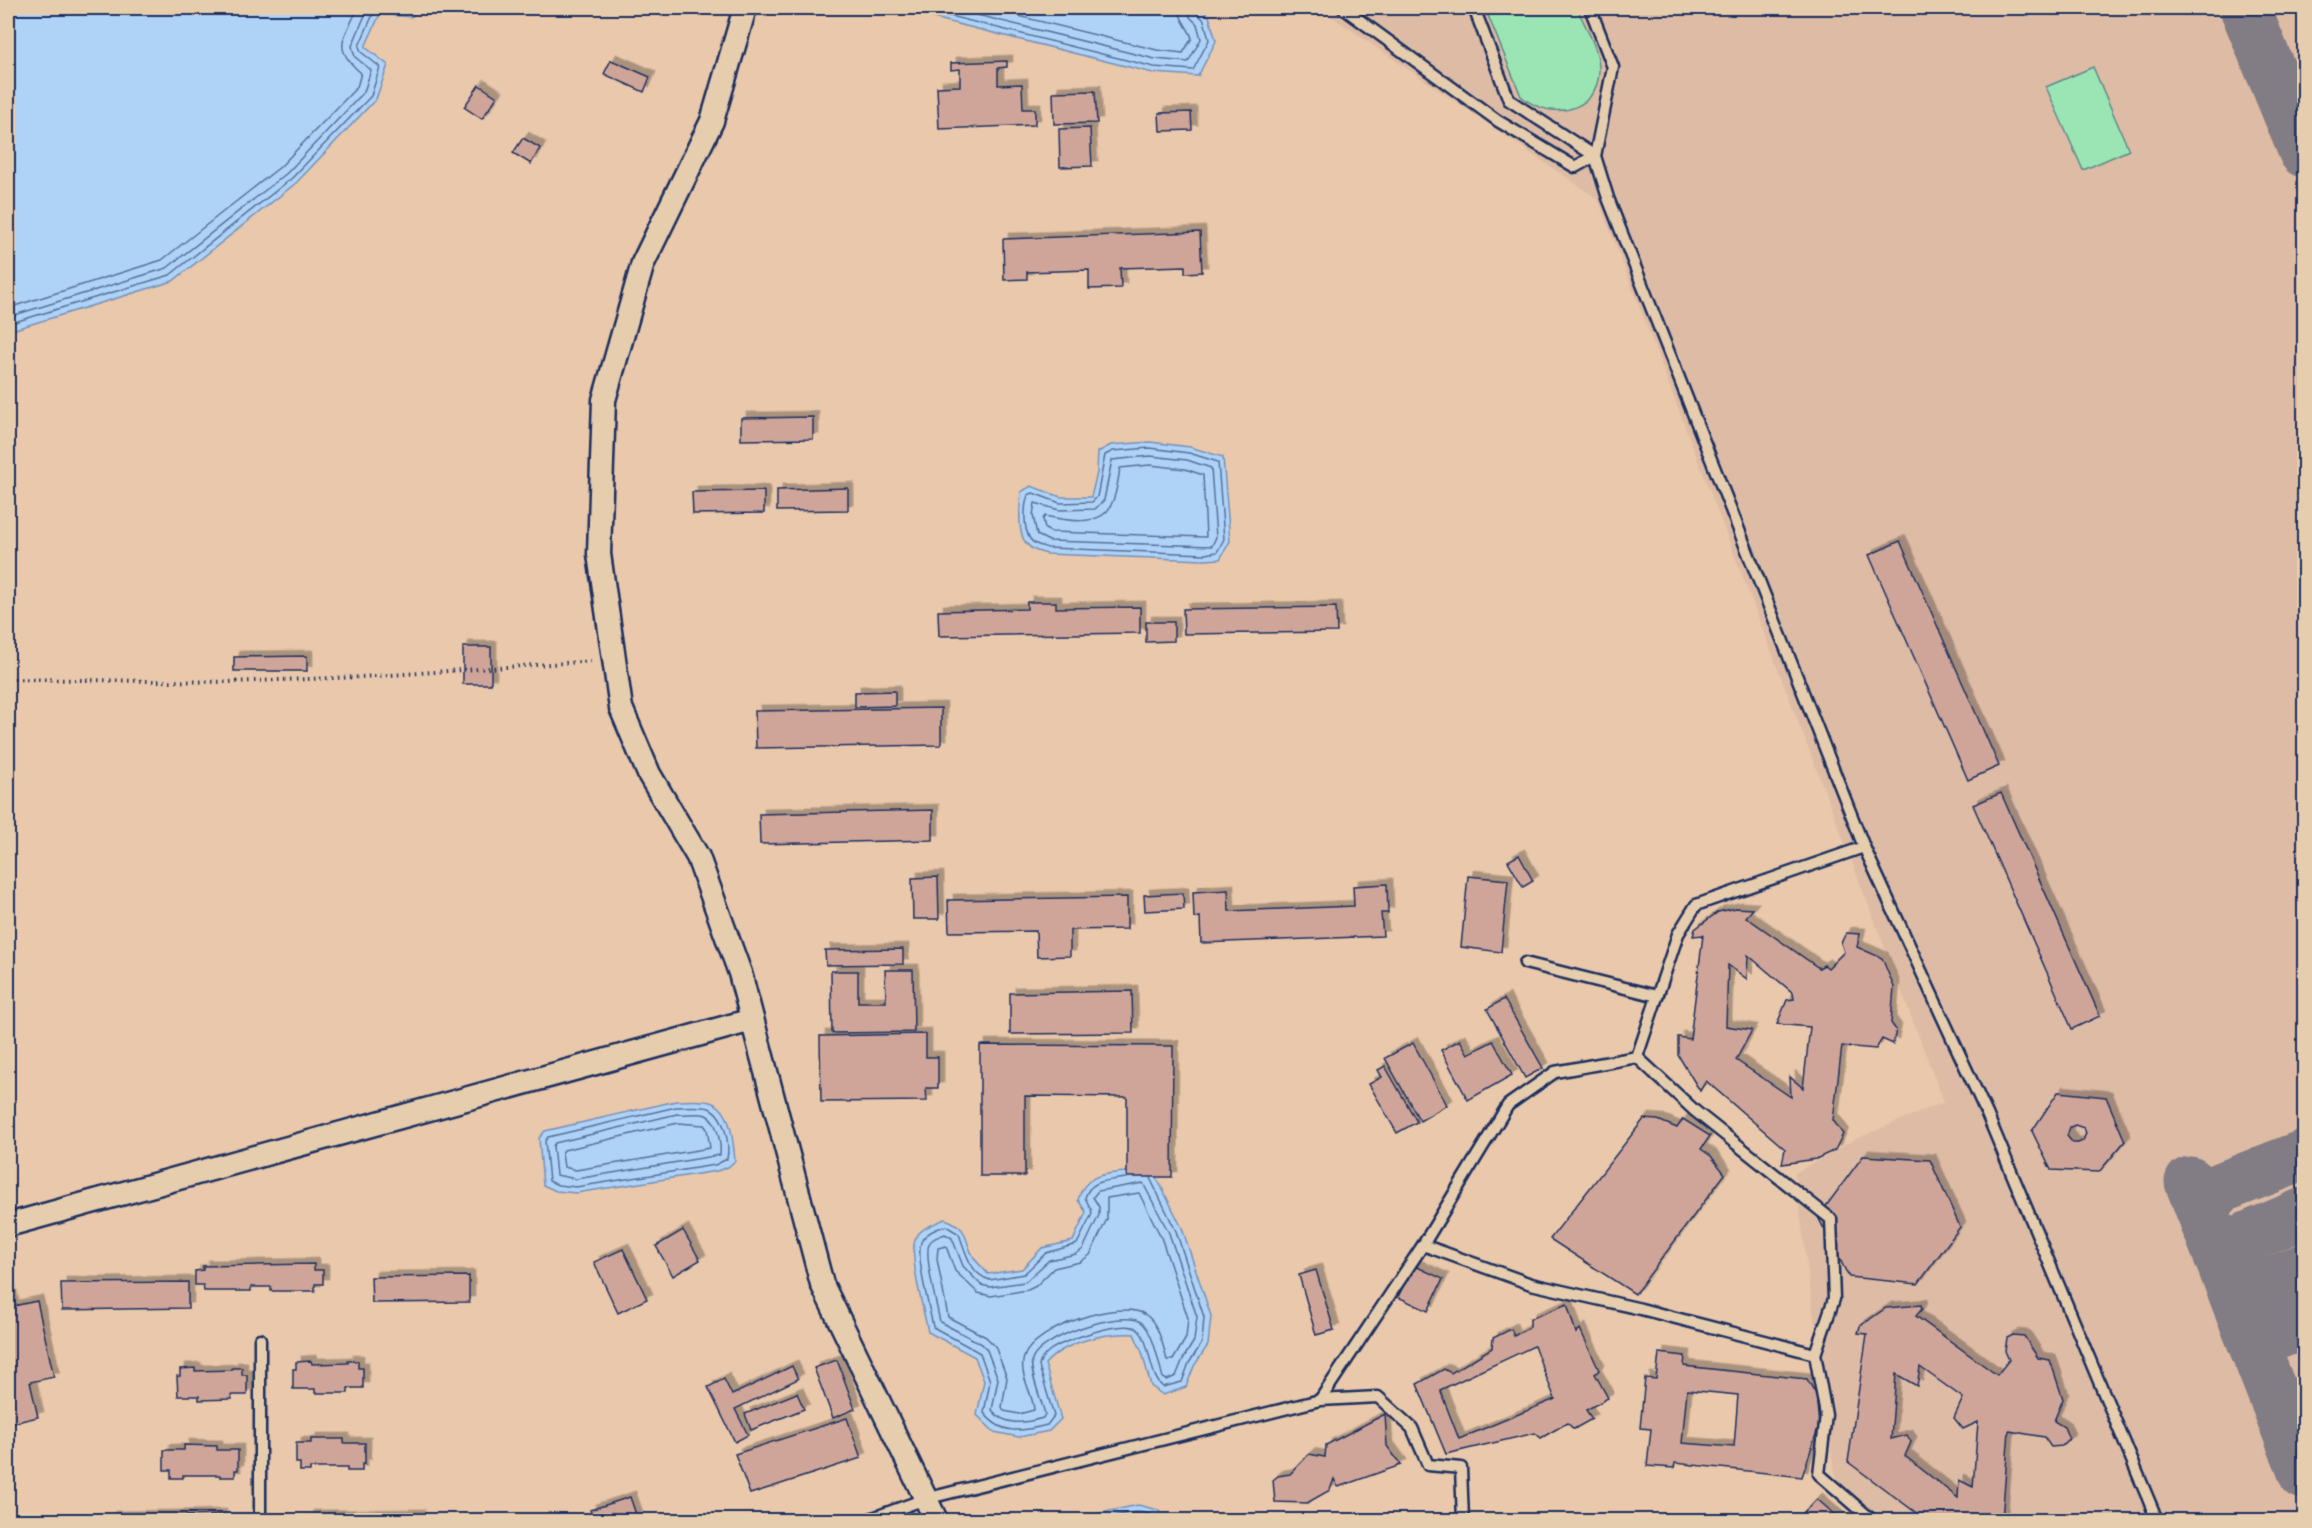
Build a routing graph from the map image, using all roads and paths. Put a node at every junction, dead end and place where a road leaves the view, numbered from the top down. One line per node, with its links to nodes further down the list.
1 (745, 8): 6 (street)
2 (1343, 8): 5 (lane)
3 (1474, 8): 5 (lane)
4 (1590, 8): 5 (lane)
5 (1595, 156): 8 (lane)
6 (614, 659): 7 (path); 11 (street)
7 (8, 680)
8 (1864, 847): 10 (lane); 24 (lane)
9 (1525, 963): 10 (lane)
10 (1657, 996): 12 (lane)
11 (752, 1020): 13 (street); 18 (street)
12 (1637, 1057): 14 (lane); 16 (lane)
13 (8, 1225)
14 (1423, 1245): 16 (lane); 17 (lane)
15 (260, 1339): 19 (lane)
16 (1815, 1354): 23 (lane)
17 (1320, 1400): 18 (lane); 22 (lane)
18 (925, 1499): 20 (lane); 21 (street)
19 (260, 1521)
20 (867, 1521)
21 (936, 1521)
22 (1463, 1521)
23 (1872, 1521)
24 (2157, 1521)

